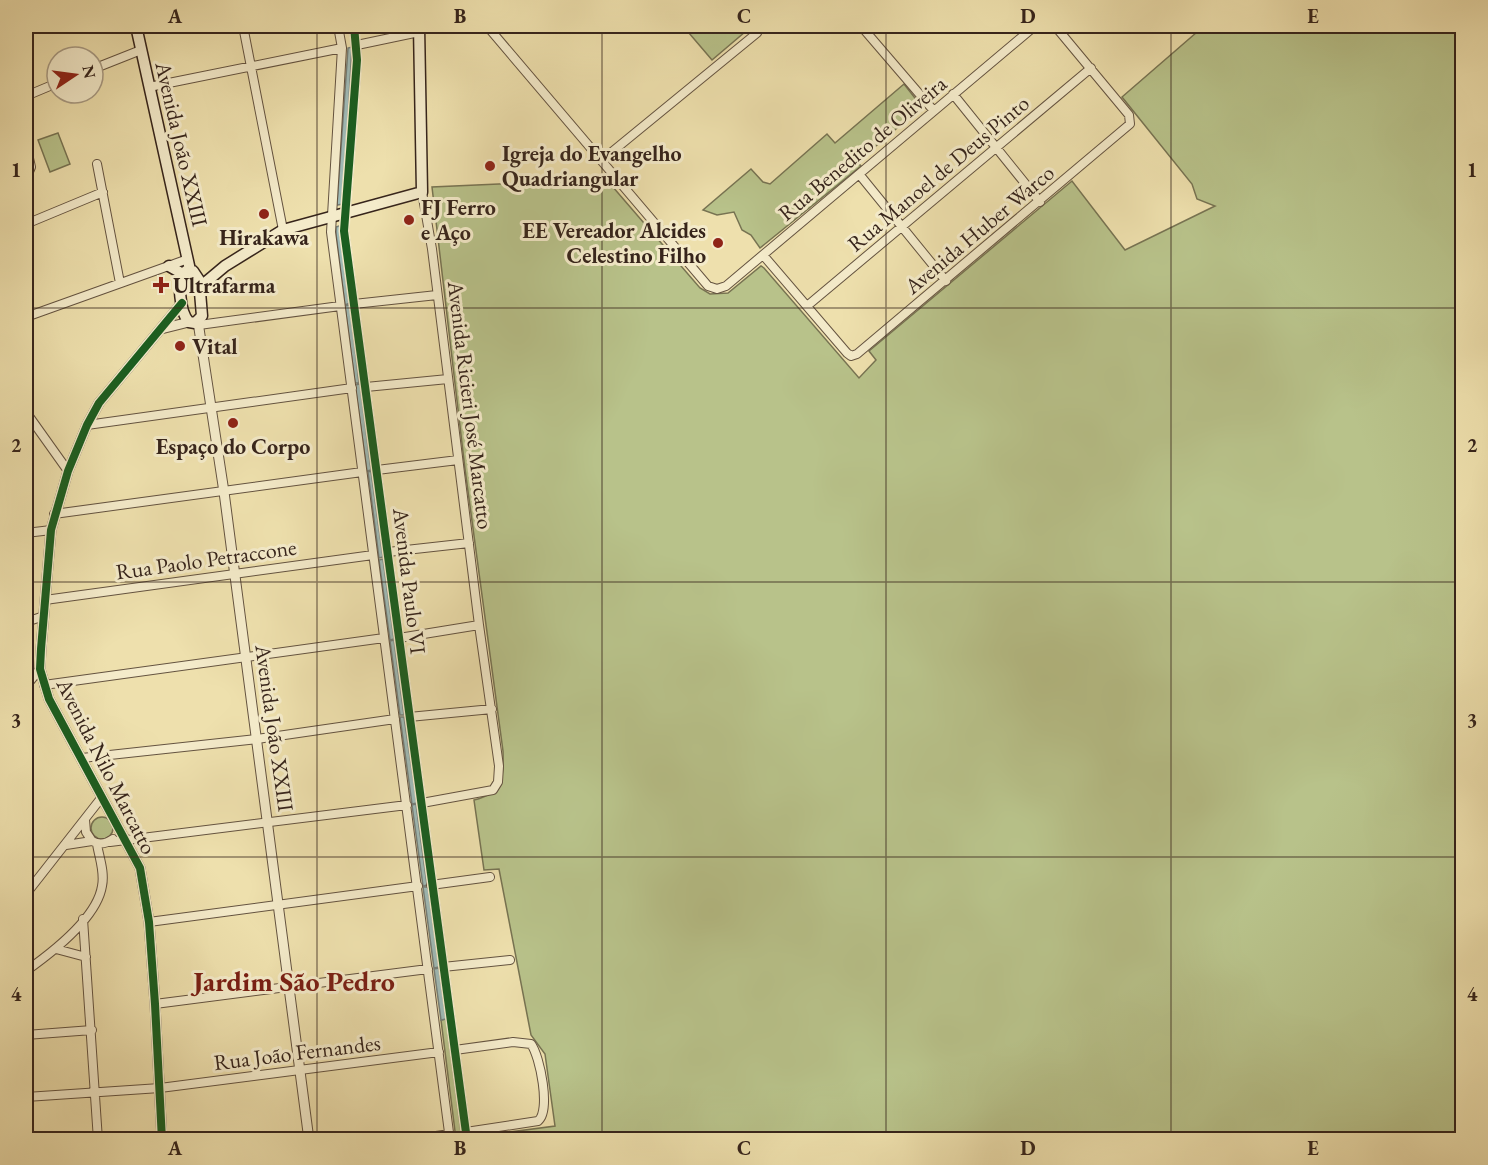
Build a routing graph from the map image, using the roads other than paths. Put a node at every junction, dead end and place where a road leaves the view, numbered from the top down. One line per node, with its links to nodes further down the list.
1 (34, 26): 12 (street)
2 (136, 26): 15 (main road, Avenida João XXIII)
3 (243, 26): 17 (street)
4 (338, 26): 14 (street, Avenida Paulo VI)
5 (354, 26): 13 (street, Avenida Paulo VI)
6 (487, 26): 26 (street)
7 (760, 26): 26 (street)
8 (861, 26): 23 (street)
9 (1035, 26): 21 (street, Rua Benedito de Oliveira)
10 (1055, 26): 18 (street)
11 (419, 29): 13 (street); 31 (main road, Avenida Ricieri José Marcatto)
12 (26, 30)
13 (357, 45): 33 (street, Avenida Paulo VI)
14 (342, 48): 17 (street); 34 (street, Avenida Paulo VI)
15 (141, 50): 16 (street); 19 (main road, Avenida João XXIII)
16 (105, 64)
17 (251, 66): 19 (street); 37 (street)
18 (1092, 68): 25 (street, Rua Manoel de Deus Pinto); 32 (street, Avenida Huber Warco)
19 (148, 87): 41 (main road, Avenida João XXIII)
20 (45, 89): 22 (street)
21 (953, 94): 23 (street, Rua Benedito de Oliveira); 25 (street)
22 (26, 96)
23 (934, 111): 28 (street, Rua Benedito de Oliveira)
24 (26, 145): 29 (street)
25 (997, 148): 32 (street); 36 (street, Rua Manoel de Deus Pinto)
26 (602, 160): 38 (street, Rua Benedito de Oliveira)
27 (97, 164): 30 (street)
28 (859, 174): 36 (street); 38 (street, Rua Benedito de Oliveira)
29 (26, 179)
30 (103, 192): 35 (street); 43 (street)
31 (422, 192): 33 (main road); 45 (street, Avenida Ricieri José Marcatto)
32 (1040, 202): 42 (street, Avenida Huber Warco)
33 (347, 214): 34 (main road); 47 (street, Avenida Paulo VI)
34 (331, 218): 37 (main road); 48 (street, Avenida Paulo VI)
35 (26, 224)
36 (902, 226): 42 (street); 49 (street, Rua Manoel de Deus Pinto)
37 (283, 230): 40 (main road)
38 (762, 255): 49 (street)
39 (169, 266): 41 (main road); 43 (street)
40 (225, 266): 41 (main road); 44 (main road)
41 (189, 269): 44 (main road, Avenida João XXIII); 46 (main road, Avenida João XXIII)
42 (946, 281): 49 (street, Avenida Huber Warco)
43 (120, 282): 50 (street)
44 (200, 287): 51 (main road, Avenida João XXIII)
45 (437, 295): 47 (street); 53 (street, Avenida Ricieri José Marcatto)
46 (182, 303): 51 (main road, Avenida João XXIII); 52 (street, Avenida Nilo Marcatto)
47 (354, 304): 54 (street, Avenida Paulo VI)
48 (340, 306): 51 (street); 55 (street, Avenida Paulo VI)
49 (807, 306)
50 (26, 317)
51 (195, 323): 52 (street); 56 (street, Avenida João XXIII)
52 (161, 329): 58 (street, Avenida Nilo Marcatto)
53 (448, 379): 54 (street); 59 (street, Avenida Ricieri José Marcatto)
54 (366, 387): 60 (street, Avenida Paulo VI)
55 (352, 388): 56 (street); 62 (street, Avenida Paulo VI)
56 (211, 408): 58 (street); 63 (street, Avenida João XXIII)
57 (26, 412): 61 (street)
58 (87, 424): 61 (street, Avenida Nilo Marcatto)
59 (458, 460): 60 (street); 67 (street, Avenida Ricieri José Marcatto)
60 (377, 470): 68 (street, Avenida Paulo VI)
61 (68, 471): 64 (street, Avenida Nilo Marcatto)
62 (362, 472): 63 (street); 69 (street, Avenida Paulo VI)
63 (224, 492): 64 (street); 70 (street, Avenida João XXIII)
64 (54, 514): 65 (street, Avenida Nilo Marcatto)
65 (51, 530): 66 (street); 71 (street, Avenida Nilo Marcatto)
66 (26, 533)
67 (469, 543): 68 (street); 74 (street, Avenida Ricieri José Marcatto)
68 (388, 552): 76 (street, Avenida Paulo VI)
69 (373, 555): 70 (street, Rua Paolo Petraccone); 75 (street, Avenida Paulo VI)
70 (235, 573): 71 (street, Rua Paolo Petraccone); 77 (street, Avenida João XXIII)
71 (45, 600): 72 (street, Avenida Nilo Marcatto)
72 (44, 616): 73 (street); 78 (street, Avenida Nilo Marcatto)
73 (26, 622)
74 (479, 625): 76 (street); 81 (street, Avenida Ricieri José Marcatto)
75 (384, 638): 77 (street); 83 (street, Avenida Paulo VI)
76 (399, 638): 82 (street, Avenida Paulo VI)
77 (246, 656): 79 (street); 84 (street, Avenida João XXIII)
78 (40, 669): 79 (street, Avenida Nilo Marcatto); 80 (street)
79 (44, 685): 85 (street, Avenida Nilo Marcatto)
80 (26, 686)
81 (492, 709): 82 (street); 87 (street, Avenida Ricieri José Marcatto)
82 (410, 717): 87 (street, Avenida Paulo VI)
83 (395, 719): 84 (street); 88 (street, Avenida Paulo VI)
84 (257, 739): 85 (street); 90 (street, Avenida João XXIII)
85 (82, 758): 86 (street, Avenida Nilo Marcatto)
86 (102, 797): 89 (street); 91 (street, Avenida Nilo Marcatto)
87 (422, 803): 97 (street, Avenida Paulo VI)
88 (407, 805): 90 (street); 98 (street, Avenida Paulo VI)
89 (85, 820): 94 (street); 95 (street)
90 (267, 822): 92 (street); 100 (street, Avenida João XXIII)
91 (122, 832): 92 (street, Avenida Nilo Marcatto); 93 (street)
92 (127, 841): 93 (street); 102 (street, Avenida Nilo Marcatto)
93 (110, 842): 94 (street)
94 (94, 843): 95 (street); 101 (street)
95 (66, 845): 99 (street)
96 (490, 877): 97 (street)
97 (432, 885): 106 (street, Avenida Paulo VI)
98 (418, 886): 100 (street); 107 (street, Avenida Paulo VI)
99 (26, 894)
100 (278, 904): 102 (street); 109 (street, Avenida João XXIII)
101 (83, 919): 103 (street); 104 (street)
102 (149, 922): 110 (street, Avenida Nilo Marcatto)
103 (56, 949): 104 (street); 108 (street)
104 (86, 957): 111 (street)
105 (510, 960): 106 (street)
106 (443, 967): 113 (street, Avenida Paulo VI)
107 (428, 969): 109 (street); 114 (street, Avenida Paulo VI)
108 (26, 971)
109 (290, 988): 110 (street); 115 (street, Avenida João XXIII)
110 (155, 1004): 116 (street, Avenida Nilo Marcatto)
111 (92, 1030): 112 (street); 117 (street)
112 (26, 1035)
113 (455, 1050): 119 (street, Avenida Paulo VI); 119 (street)
114 (439, 1052): 115 (street, Rua João Fernandes); 120 (street, Avenida Paulo VI)
115 (301, 1071): 116 (street, Rua João Fernandes); 123 (street, Avenida João XXIII)
116 (160, 1088): 117 (street, Rua João Fernandes); 122 (street, Avenida Nilo Marcatto)
117 (94, 1092): 118 (street, Rua João Fernandes); 121 (street)
118 (26, 1097)
119 (467, 1136)
120 (450, 1137): 124 (street)
121 (98, 1140)
122 (162, 1140)
123 (309, 1140)
124 (408, 1140)

